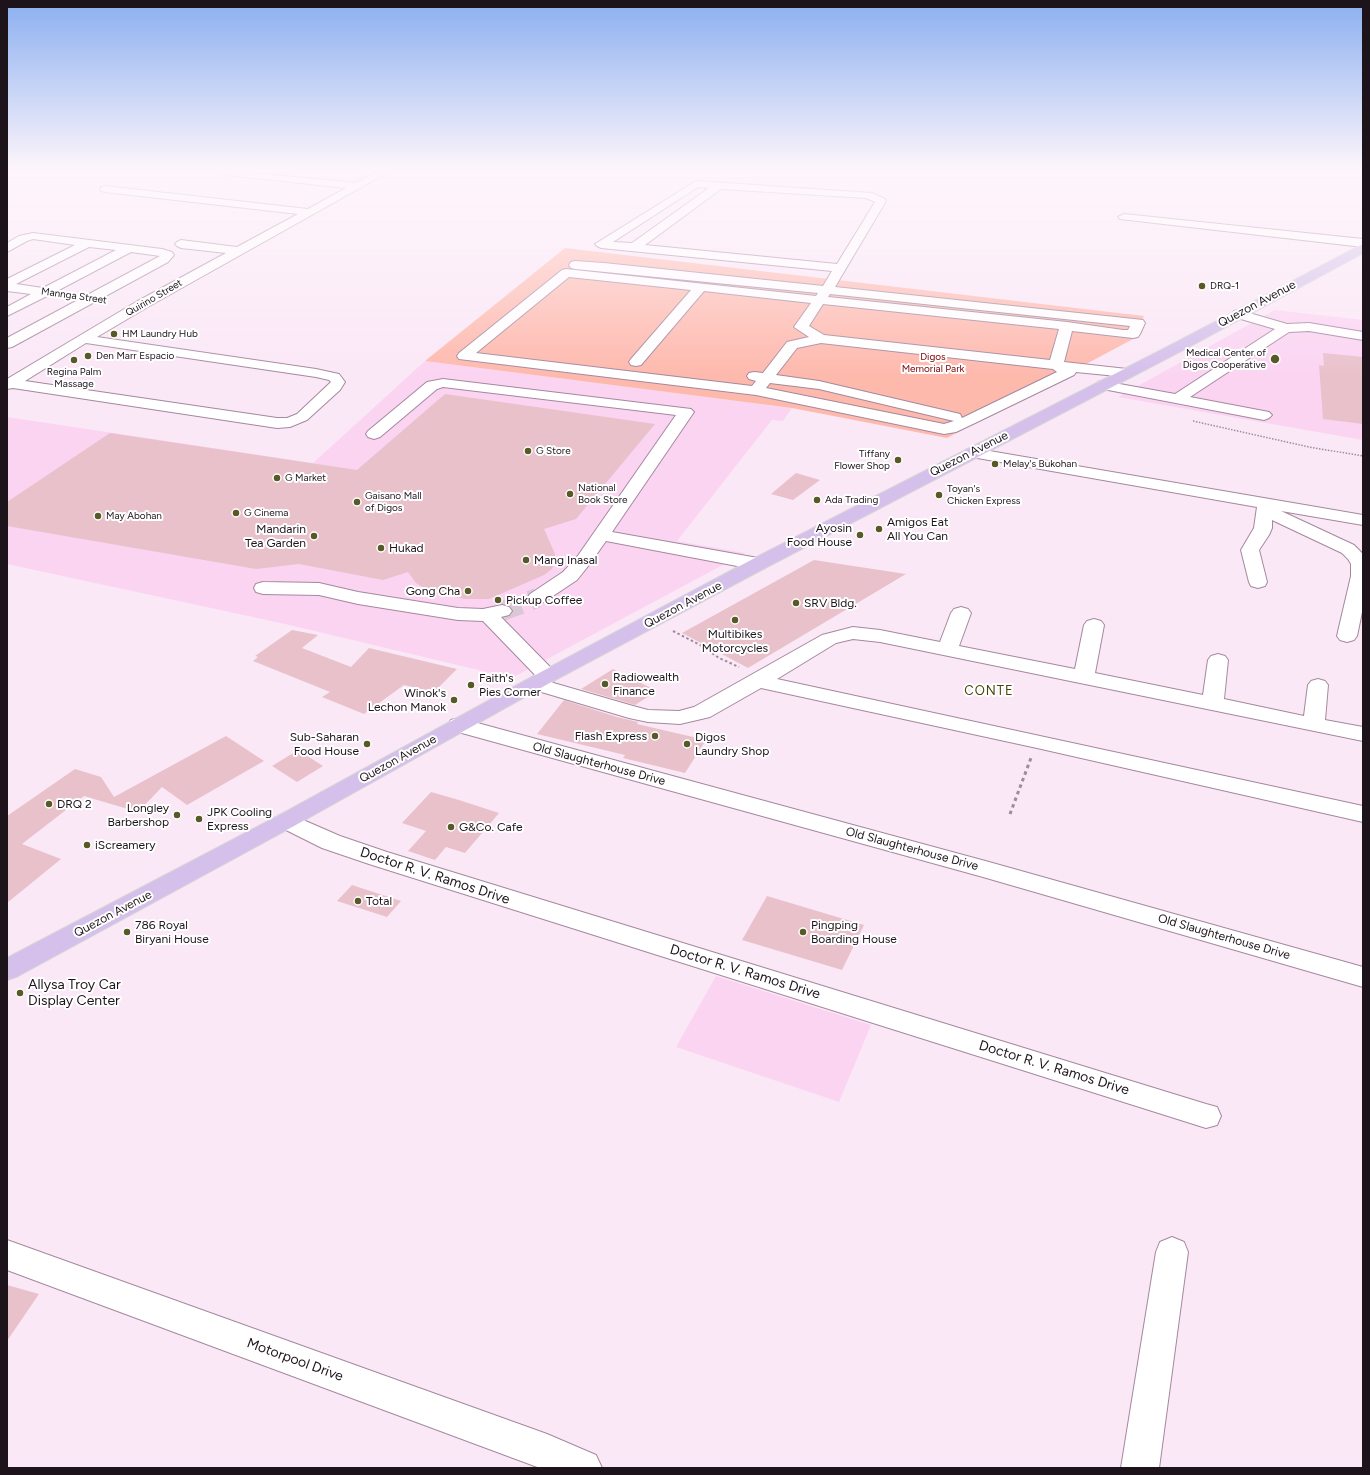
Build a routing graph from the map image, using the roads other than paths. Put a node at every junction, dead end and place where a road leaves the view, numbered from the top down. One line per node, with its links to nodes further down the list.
1 (21, 239): 13 (street)
2 (56, 239): 8 (street)
3 (259, 239): 16 (street, Quirino Street)
4 (609, 239): 11 (street)
5 (645, 239): 12 (street)
6 (858, 239): 17 (street)
7 (1325, 239): 9 (street)
8 (88, 243): 14 (street); 19 (street)
9 (1363, 243)
10 (180, 244): 16 (street)
11 (601, 244): 12 (street); 18 (street)
12 (634, 247): 17 (street)
13 (7, 248)
14 (130, 248): 22 (street); 24 (street)
15 (1363, 248): 27 (main road, Quezon Avenue)
16 (237, 251): 25 (street, Quirino Street)
17 (840, 268): 23 (street)
18 (571, 269): 21 (street); 23 (street); 35 (street)
19 (7, 284)
20 (7, 287): 22 (street, Mannga Street)
21 (700, 288): 23 (street); 39 (street)
22 (44, 292): 24 (street, Mannga Street); 26 (street)
23 (823, 295): 28 (street); 28 (street); 29 (street)
24 (91, 298): 25 (street, Mannga Street); 34 (street)
25 (141, 305): 32 (street, Quirino Street)
26 (7, 312)
27 (1239, 314): 30 (street); 42 (main road, Quezon Avenue)
28 (1067, 326): 41 (street)
29 (801, 327): 33 (street); 36 (street)
30 (1286, 328): 31 (street); 48 (street)
31 (1363, 336)
32 (84, 339): 45 (street, Quirino Street); 45 (street)
33 (821, 339): 36 (street); 41 (street)
34 (7, 344)
35 (479, 345): 37 (street); 47 (street)
36 (792, 345): 44 (street)
37 (581, 356)
38 (620, 360): 39 (street)
39 (636, 362): 40 (street)
40 (651, 364)
41 (1062, 369): 42 (street); 46 (street); 50 (street)
42 (1126, 372): 46 (main road, Quezon Avenue)
43 (744, 374): 44 (street)
44 (767, 377): 47 (street); 50 (street)
45 (9, 384)
46 (1099, 387): 48 (street); 52 (main road, Quezon Avenue)
47 (756, 391): 50 (street)
48 (1177, 399): 49 (street)
49 (1264, 415)
50 (970, 420)
51 (374, 434): 56 (street)
52 (972, 453): 53 (street); 57 (main road, Quezon Avenue)
53 (1247, 500): 54 (street); 55 (street)
54 (1264, 509): 58 (street); 63 (street)
55 (1363, 520)
56 (600, 536): 57 (street); 60 (street)
57 (758, 564): 67 (main road, Quezon Avenue)
58 (1258, 582)
59 (263, 588): 67 (street)
60 (536, 598)
61 (961, 613): 64 (street)
62 (1094, 625): 66 (street)
63 (1347, 636)
64 (947, 650): 66 (street); 68 (street)
65 (1218, 660): 70 (street)
66 (1084, 678): 70 (street)
67 (542, 680): 68 (street); 72 (main road, Quezon Avenue)
68 (760, 680): 74 (street)
69 (1318, 685): 71 (street)
70 (1213, 704): 71 (street)
71 (1314, 724): 73 (street)
72 (459, 725): 75 (main road, Quezon Avenue); 77 (street, Old Slaughterhouse Drive)
73 (1363, 734)
74 (1363, 814)
75 (286, 821): 76 (main road, Quezon Avenue); 78 (street, Doctor R. V. Ramos Drive)
76 (7, 970)
77 (1363, 977)
78 (1206, 1116)
79 (1172, 1252): 82 (street)
80 (7, 1255): 81 (street, Motorpool Drive)
81 (582, 1468)
82 (1140, 1468)

